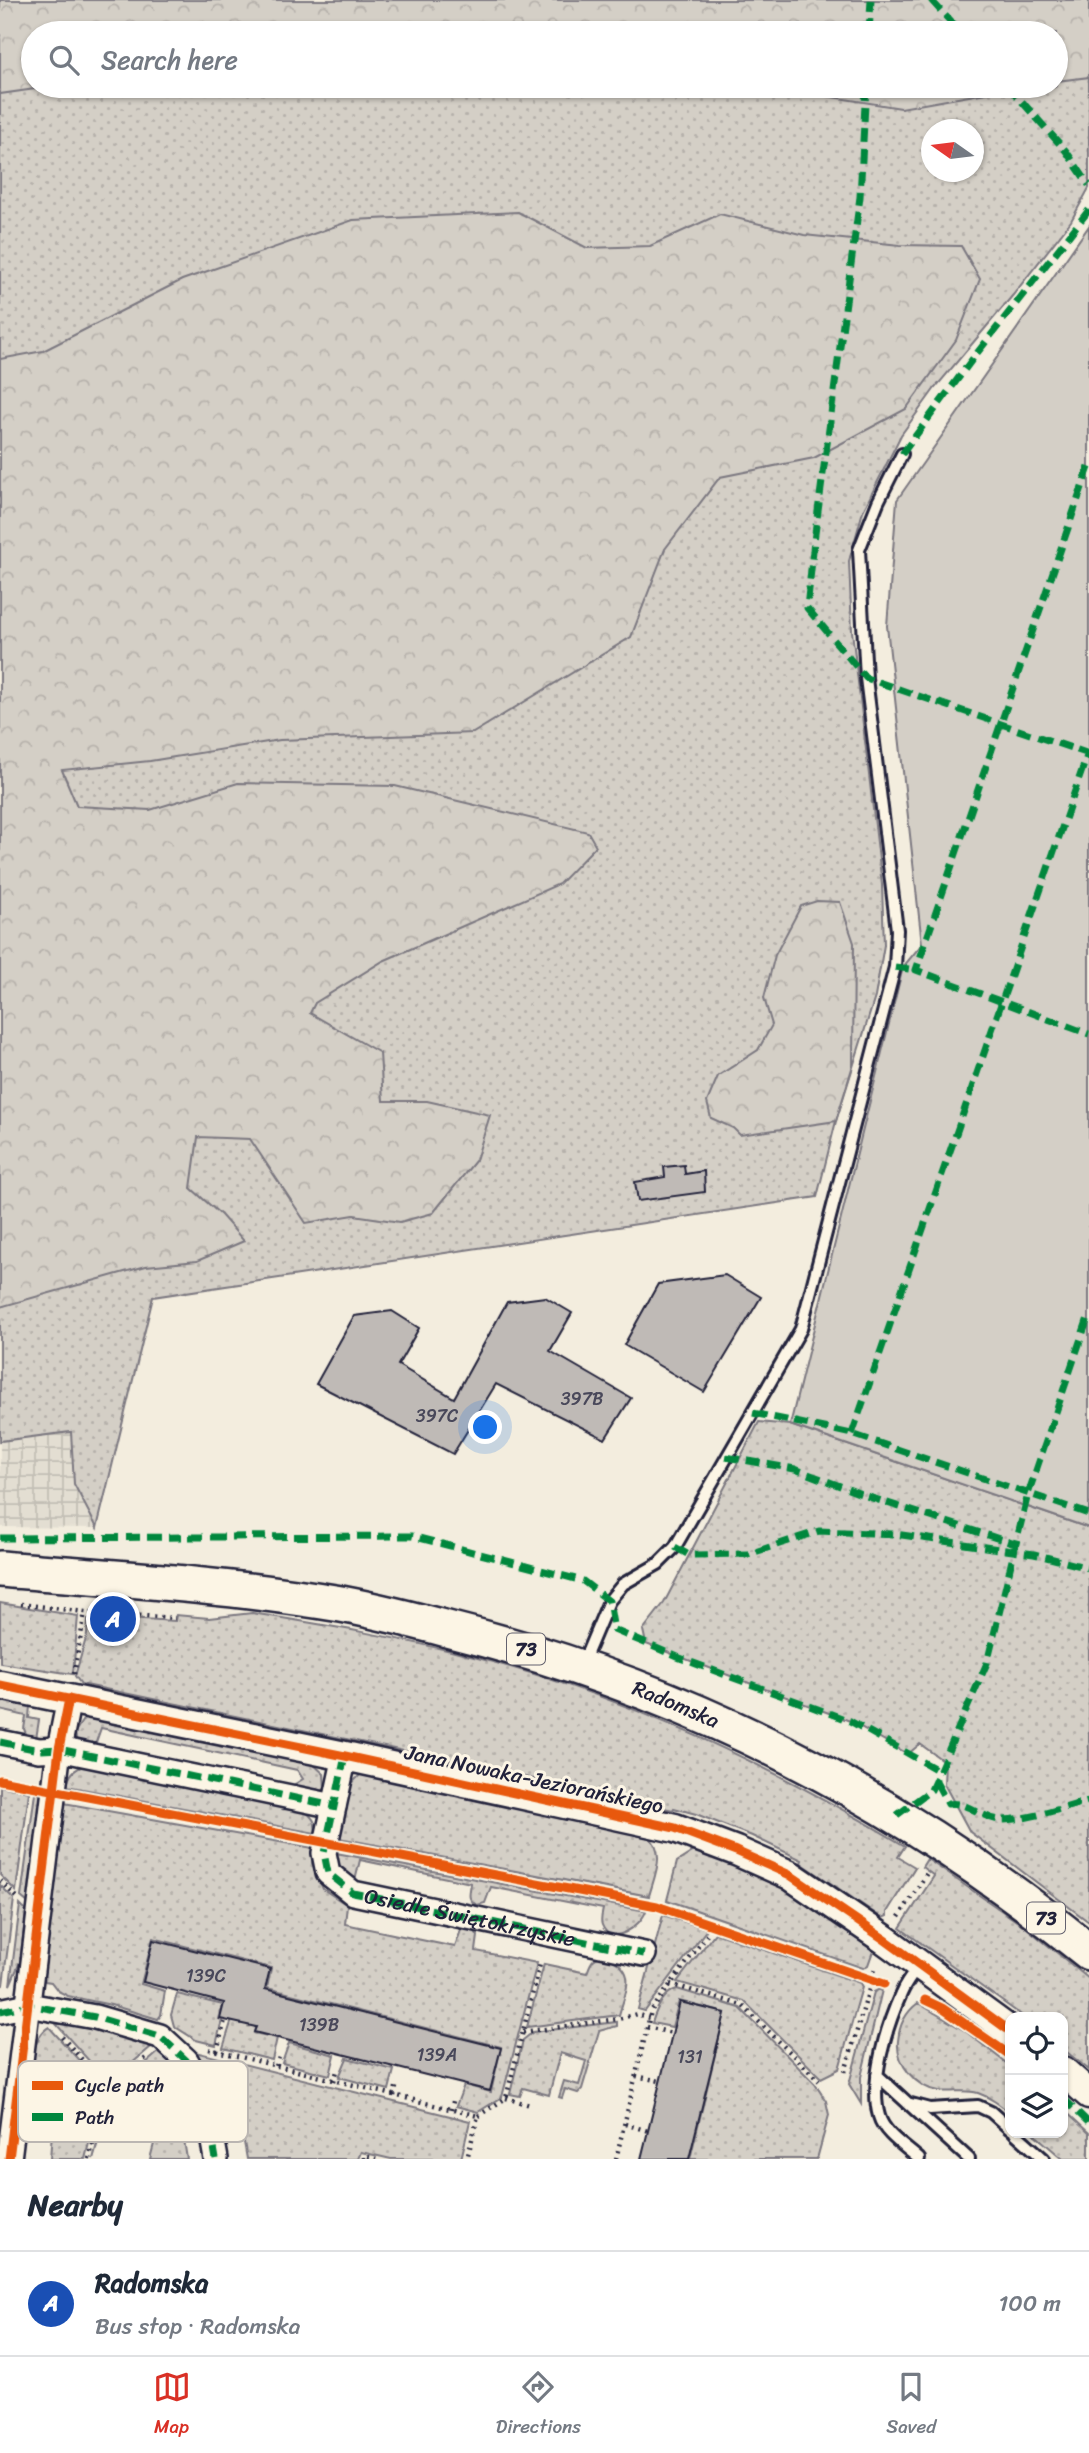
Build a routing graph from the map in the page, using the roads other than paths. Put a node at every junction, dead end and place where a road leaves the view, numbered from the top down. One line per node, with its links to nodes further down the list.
1 (902, 454): 3 (lane)
2 (0, 1569): 3 (main road, Radomska / 73)
3 (581, 1668): 10 (main road, Radomska / 73)
4 (0, 1685): 5 (street, Jana Nowaka-Jeziorańskiego)
5 (71, 1689): 7 (street); 8 (street, Jana Nowaka-Jeziorańskiego)
6 (0, 1742): 7 (street)
7 (59, 1749): 9 (street); 13 (street)
8 (345, 1756): 9 (street, Osiedle Świętokrzyskie); 12 (street, Jana Nowaka-Jeziorańskiego)
9 (334, 1806): 11 (street, Osiedle Świętokrzyskie)
10 (1089, 1952)
11 (644, 1954)
12 (920, 1964): 15 (street, Jana Nowaka-Jeziorańskiego); 18 (lane)
13 (28, 2005): 14 (street); 16 (street); 17 (street)
14 (0, 2011)
15 (1005, 2027)
16 (21, 2061)
17 (187, 2061)
18 (877, 2075): 22 (lane); 26 (lane)
19 (1068, 2075): 21 (street)
20 (18, 2086): 25 (street)
21 (1089, 2094)
22 (908, 2104): 23 (lane); 27 (lane)
23 (1005, 2125)
24 (1021, 2138): 28 (lane)
25 (9, 2159)
26 (919, 2159)
27 (969, 2159)
28 (1044, 2159)

